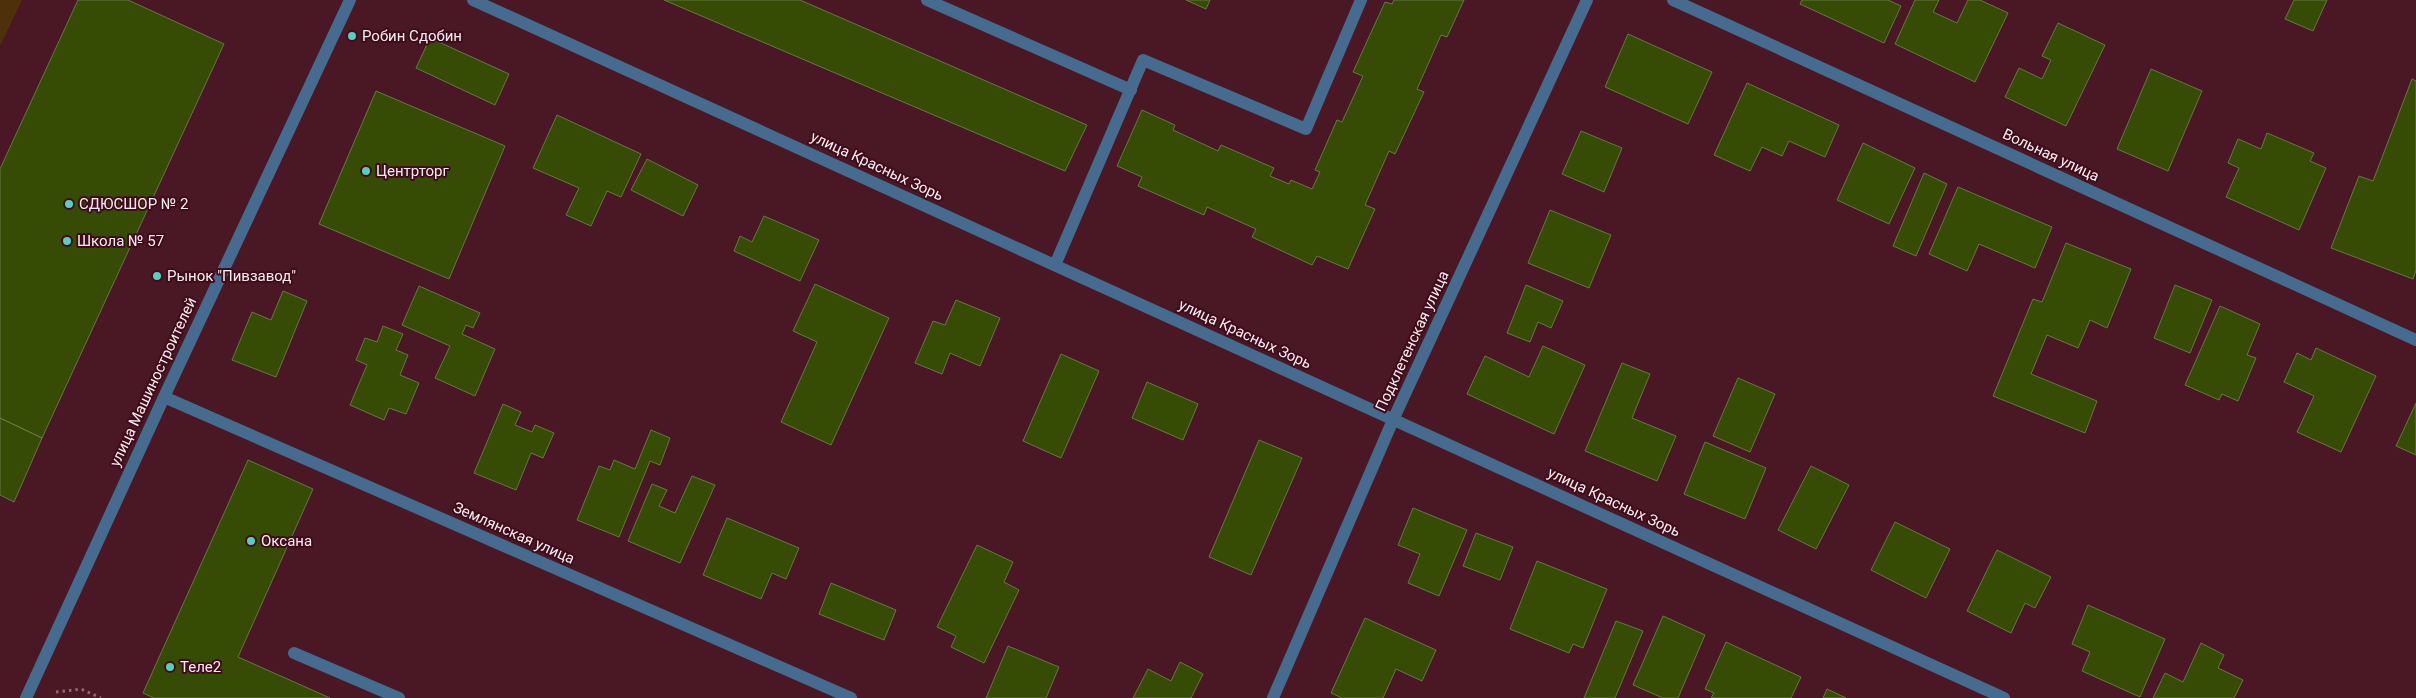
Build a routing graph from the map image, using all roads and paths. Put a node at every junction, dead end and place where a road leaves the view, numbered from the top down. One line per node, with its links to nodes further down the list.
1 (350, 0): 10 (street, улица Машиностроителей)
2 (474, 0): 8 (street, улица Красных Зорь)
3 (927, 0): 7 (street)
4 (1361, 0): 7 (street)
5 (1587, 0): 11 (street, Подклетенская улица)
6 (1673, 0): 9 (street, Вольная улица)
7 (1131, 90): 8 (street)
8 (1055, 265): 11 (street, улица Красных Зорь)
9 (2416, 340)
10 (164, 397): 13 (street, улица Машиностроителей); 15 (street, Землянская улица)
11 (1393, 420): 16 (street, Подклетенская улица); 17 (street, улица Красных Зорь)
12 (294, 653): 14 (street)
13 (26, 698)
14 (399, 698)
15 (851, 698)
16 (1273, 698)
17 (2004, 698)

